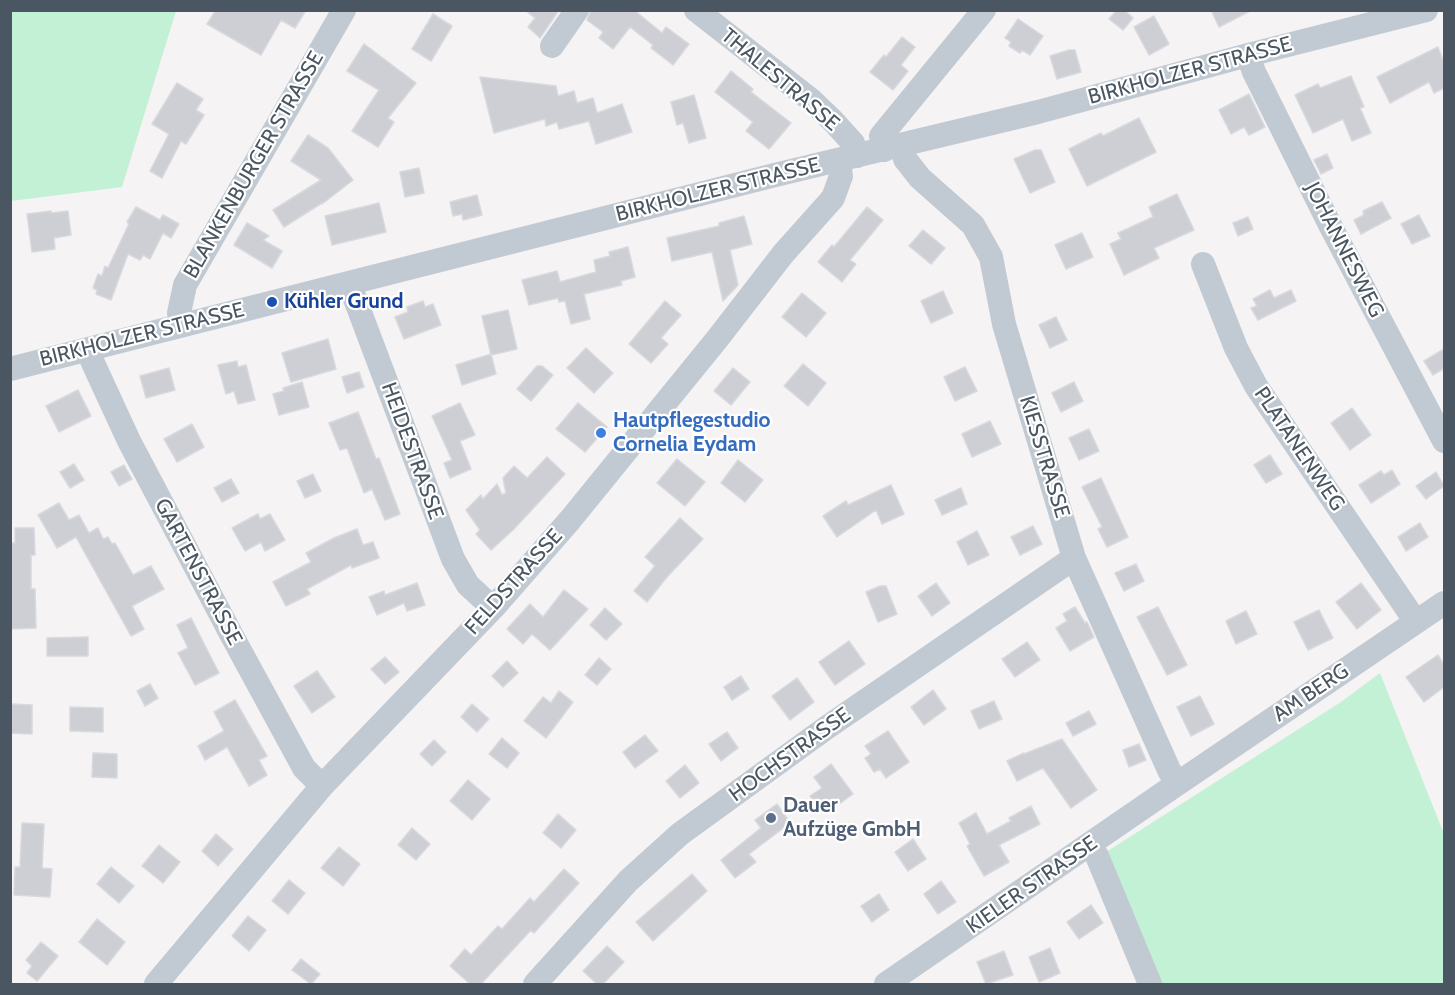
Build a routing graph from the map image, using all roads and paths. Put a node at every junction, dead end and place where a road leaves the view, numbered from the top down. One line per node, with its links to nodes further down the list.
1 (344, 10): 12 (street, BLANKENBURGER STRASSE)
2 (577, 10): 6 (street)
3 (696, 10): 9 (street, THALESTRASSE)
4 (984, 10): 8 (street)
5 (1426, 10): 7 (street, BIRKHOLZER STRASSE)
6 (552, 46)
7 (1248, 56): 8 (street, BIRKHOLZER STRASSE); 15 (street, JOHANNESWEG)
8 (893, 148): 9 (street, BIRKHOLZER STRASSE); 16 (street, KIESSTRASSE)
9 (848, 158): 11 (street, BIRKHOLZER STRASSE); 18 (street, FELDSTRASSE)
10 (1203, 264): 19 (street, PLATANENWEG)
11 (349, 283): 12 (street, BIRKHOLZER STRASSE); 18 (street, HEIDESTRASSE)
12 (181, 325): 13 (street, BIRKHOLZER STRASSE)
13 (88, 349): 14 (street, BIRKHOLZER STRASSE); 21 (street, GARTENSTRASSE)
14 (10, 369)
15 (1444, 441)
16 (1074, 558): 20 (street, KIESSTRASSE); 24 (street, HOCHSTRASSE)
17 (1444, 603): 19 (street, AM BERG)
18 (493, 608): 21 (street, FELDSTRASSE)
19 (1416, 622): 20 (street, AM BERG)
20 (1177, 784): 22 (street, KIELER STRASSE)
21 (322, 786): 23 (street, FELDSTRASSE)
22 (1090, 845): 25 (street, KIELER STRASSE); 26 (street)
23 (156, 984)
24 (535, 984)
25 (886, 984)
26 (1150, 984)

